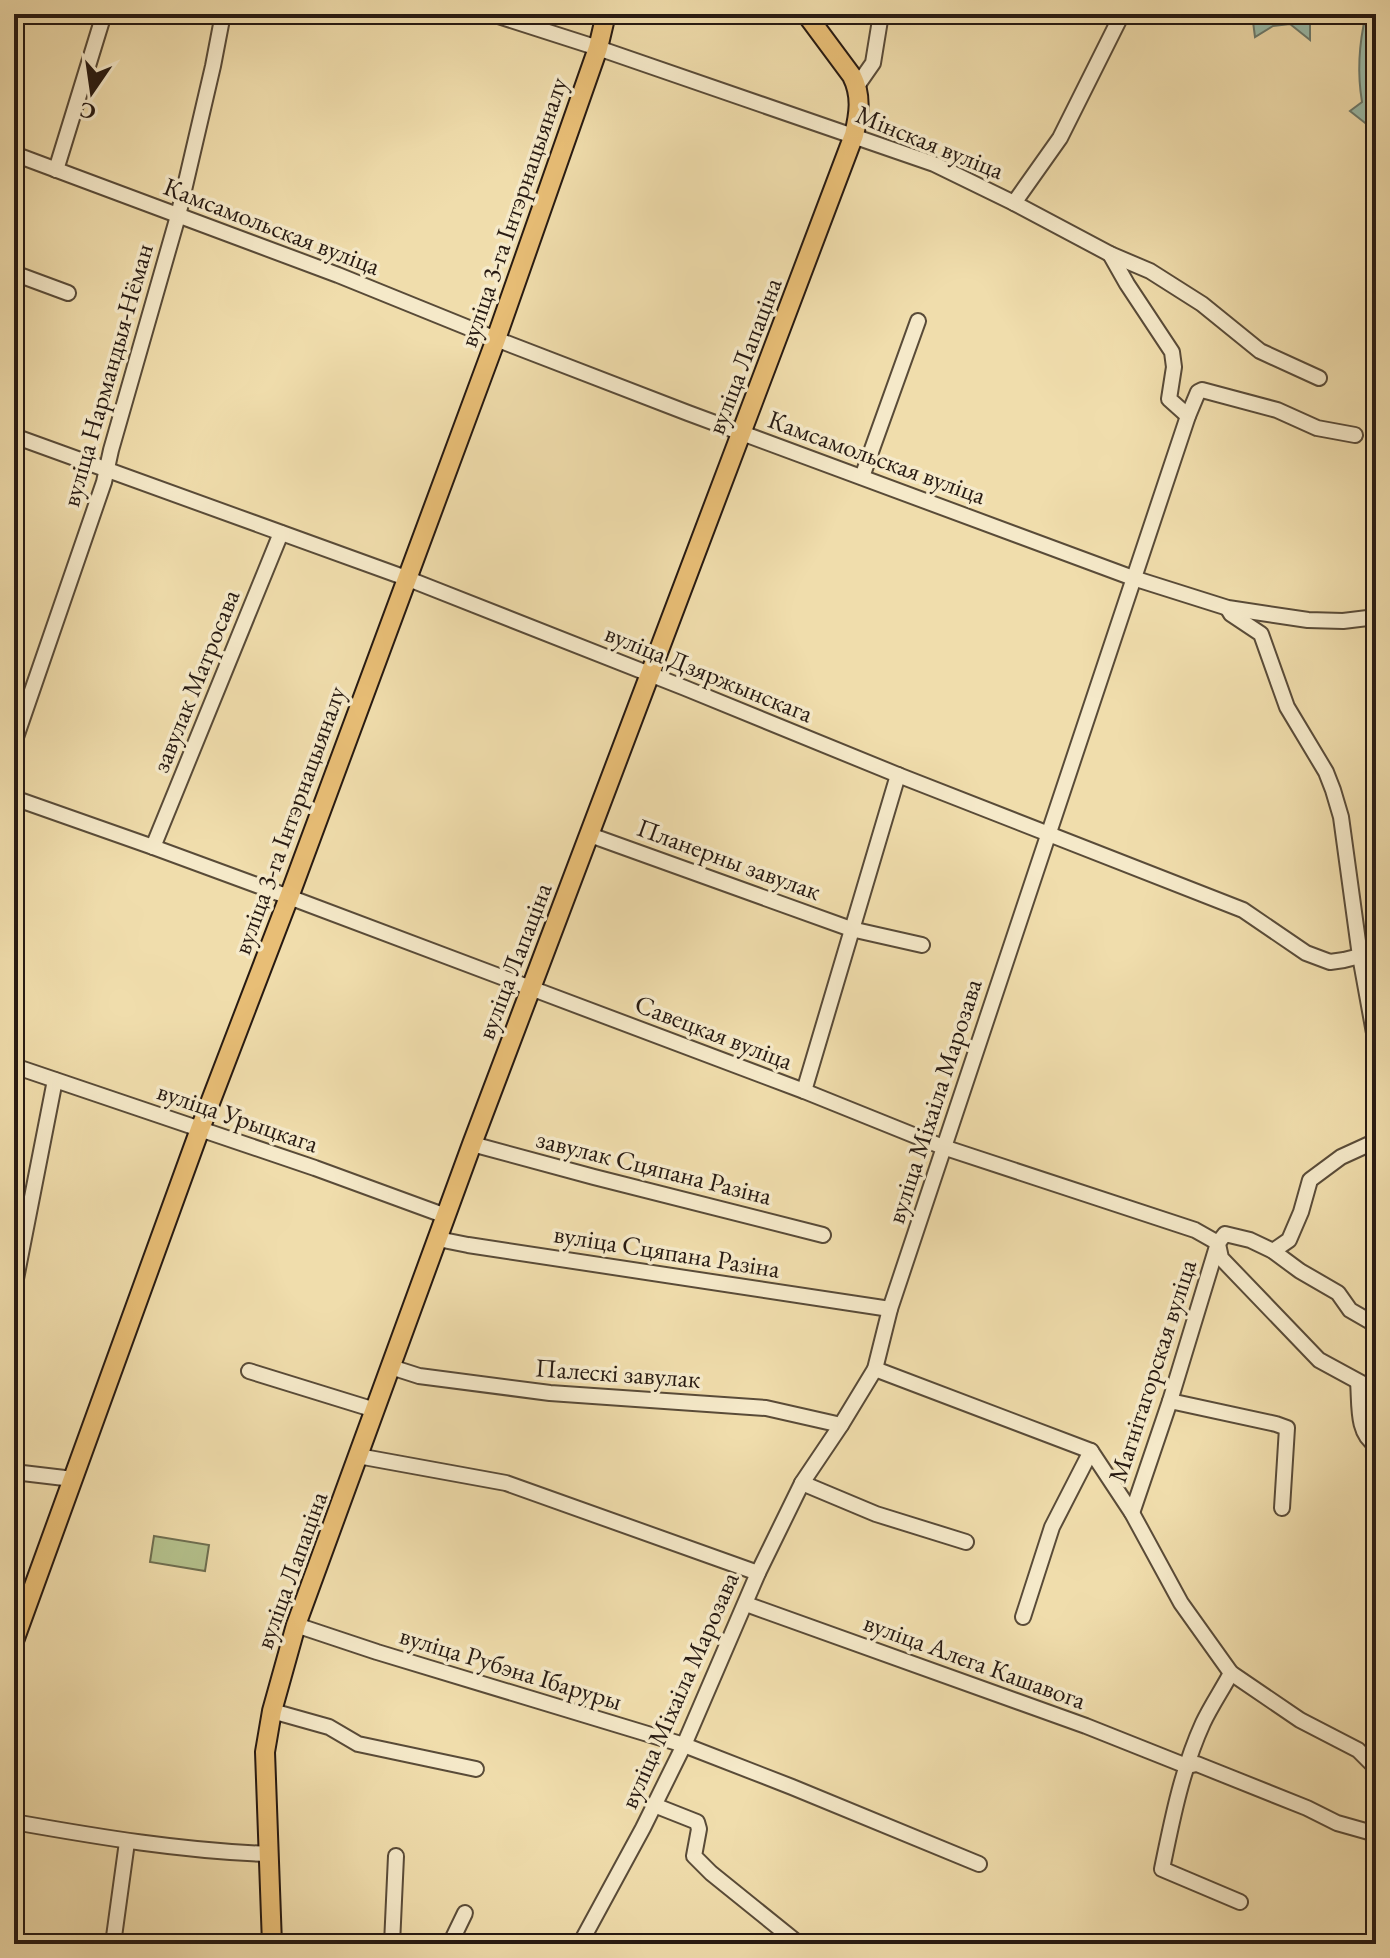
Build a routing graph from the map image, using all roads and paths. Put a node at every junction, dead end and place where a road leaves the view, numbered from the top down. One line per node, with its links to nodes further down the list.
1 (104, 14): 12 (street)
2 (223, 14): 14 (street, вуліца Нармандыя-Нёман)
3 (492, 14): 8 (street, Мінская вуліца)
4 (606, 14): 8 (main road, вуліца 3-га Інтэрнацыяналу)
5 (806, 14): 9 (main road)
6 (881, 14): 9 (street, вуліца Лапаціна)
7 (1122, 14): 13 (street)
8 (598, 48): 10 (street, Мінская вуліца); 19 (main road, вуліца 3-га Інтэрнацыяналу)
9 (857, 86): 10 (main road, вуліца Лапаціна)
10 (854, 135): 13 (street, Мінская вуліца); 22 (main road, вуліца Лапаціна)
11 (14, 154): 12 (street, Камсамольская вуліца)
12 (56, 170): 14 (street, Камсамольская вуліца)
13 (1014, 203): 15 (street, Мінская вуліца)
14 (178, 216): 19 (street, Камсамольская вуліца); 25 (street, вуліца Нармандыя-Нёман)
15 (1110, 254): 20 (street, Мінская вуліца); 21 (street)
16 (14, 273): 17 (street)
17 (68, 293)
18 (918, 321): 26 (street)
19 (496, 339): 22 (street, Камсамольская вуліца); 28 (main road, вуліца 3-га Інтэрнацыяналу)
20 (1319, 378)
21 (1188, 416): 23 (street, вуліца Міхаіла Марозава); 29 (street, вуліца Міхаіла Марозава)
22 (742, 433): 26 (street, Камсамольская вуліца); 32 (main road, вуліца Лапаціна)
23 (1355, 435)
24 (14, 436): 25 (street, вуліца Дзяржынскага)
25 (107, 471): 27 (street, вуліца Дзяржынскага); 33 (street, вуліца Нармандыя-Нёман)
26 (862, 477): 29 (street, Камсамольская вуліца)
27 (281, 533): 28 (street, вуліца Дзяржынскага); 39 (street, завулак Матросава)
28 (406, 578): 32 (street, вуліца Дзяржынскага); 40 (main road, вуліца 3-га Інтэрнацыяналу)
29 (1133, 578): 30 (street, Камсамольская вуліца); 37 (street, вуліца Міхаіла Марозава)
30 (1228, 608): 31 (street, Камсамольская вуліца); 44 (street)
31 (1376, 617)
32 (651, 674): 35 (street, вуліца Дзяржынскага); 38 (main road, вуліца Лапаціна)
33 (18, 719): 34 (street, вуліца Нармандыя-Нёман)
34 (14, 743)
35 (898, 775): 37 (street, вуліца Дзяржынскага); 41 (street)
36 (14, 798): 39 (street, Савецкая вуліца)
37 (1048, 833): 44 (street, вуліца Дзяржынскага); 53 (street, вуліца Міхаіла Марозава)
38 (590, 835): 41 (street, Планерны завулак); 45 (main road, вуліца Лапаціна)
39 (153, 847): 40 (street, Савецкая вуліца)
40 (289, 897): 45 (street, Савецкая вуліца); 50 (main road, вуліца 3-га Інтэрнацыяналу)
41 (851, 929): 42 (street, Планерны завулак); 49 (street)
42 (922, 945)
43 (1376, 948): 44 (street, вуліца Дзяржынскага)
44 (1360, 956): 46 (street)
45 (531, 989): 49 (street, Савецкая вуліца); 52 (main road, вуліца Лапаціна)
46 (1376, 1044)
47 (14, 1066): 48 (street, вуліца Урыцкага)
48 (55, 1080): 50 (street, вуліца Урыцкага); 59 (street)
49 (804, 1091): 53 (street, Савецкая вуліца)
50 (200, 1129): 54 (street, вуліца Урыцкага); 74 (main road, вуліца 3-га Інтэрнацыяналу)
51 (1376, 1141): 58 (street)
52 (472, 1144): 54 (main road, вуліца Лапаціна); 55 (street, завулак Сцяпана Разіна)
53 (943, 1147): 57 (street, Савецкая вуліца); 60 (street, вуліца Міхаіла Марозава)
54 (446, 1216): 56 (main road, вуліца Лапаціна)
55 (823, 1235)
56 (438, 1239): 60 (street, вуліца Сцяпана Разіна); 62 (main road, вуліца Лапаціна)
57 (1218, 1243): 58 (street, Савецкая вуліца); 65 (street); 67 (street, Магнітагорская вуліца)
58 (1273, 1251): 61 (street, Савецкая вуліца)
59 (14, 1289)
60 (890, 1309): 63 (street, вуліца Міхаіла Марозава)
61 (1376, 1325)
62 (391, 1367): 68 (main road, вуліца Лапаціна); 69 (street, Палескі завулак)
63 (875, 1369): 69 (street, вуліца Міхаіла Марозава); 71 (street)
64 (249, 1371): 68 (street)
65 (1358, 1382): 66 (street); 70 (street)
66 (1376, 1391)
67 (1170, 1401): 76 (street); 77 (street, Магнітагорская вуліца)
68 (375, 1410): 72 (main road, вуліца Лапаціна)
69 (841, 1425): 75 (street, вуліца Міхаіла Марозава)
70 (1376, 1445)
71 (1091, 1451): 77 (street); 82 (street)
72 (358, 1456): 79 (street); 83 (main road, вуліца Лапаціна)
73 (14, 1472): 74 (street)
74 (73, 1479): 80 (main road, вуліца 3-га Інтэрнацыяналу)
75 (802, 1483): 78 (street); 79 (street, вуліца Міхаіла Марозава)
76 (1282, 1508)
77 (1132, 1513): 85 (street)
78 (966, 1542)
79 (758, 1573): 81 (street, вуліца Міхаіла Марозава)
80 (22, 1592): 84 (main road, вуліца 3-га Інтэрнацыяналу)
81 (746, 1604): 87 (street, вуліца Міхаіла Марозава); 88 (street, вуліца Алега Кашавога)
82 (1023, 1617)
83 (296, 1625): 86 (main road, вуліца Лапаціна); 87 (street, вуліца Рубэна Ібаруры)
84 (14, 1641)
85 (1231, 1673): 88 (street); 89 (street)
86 (272, 1711): 90 (street); 95 (main road, вуліца Лапаціна)
87 (684, 1745): 91 (street, вуліца Міхаіла Марозава); 97 (street, вуліца Рубэна Ібаруры)
88 (1187, 1766): 93 (street, вуліца Алега Кашавога); 98 (street)
89 (1376, 1768)
90 (476, 1769)
91 (654, 1805): 104 (street, вуліца Міхаіла Марозава); 105 (street)
92 (14, 1822): 94 (street)
93 (1376, 1834)
94 (127, 1842): 95 (street); 100 (street)
95 (269, 1854): 101 (main road, вуліца Лапаціна)
96 (396, 1856): 102 (street)
97 (979, 1864)
98 (1240, 1902)
99 (465, 1913): 103 (street)
100 (113, 1944)
101 (272, 1944)
102 (392, 1944)
103 (450, 1944)
104 (580, 1944)
105 (799, 1944)

